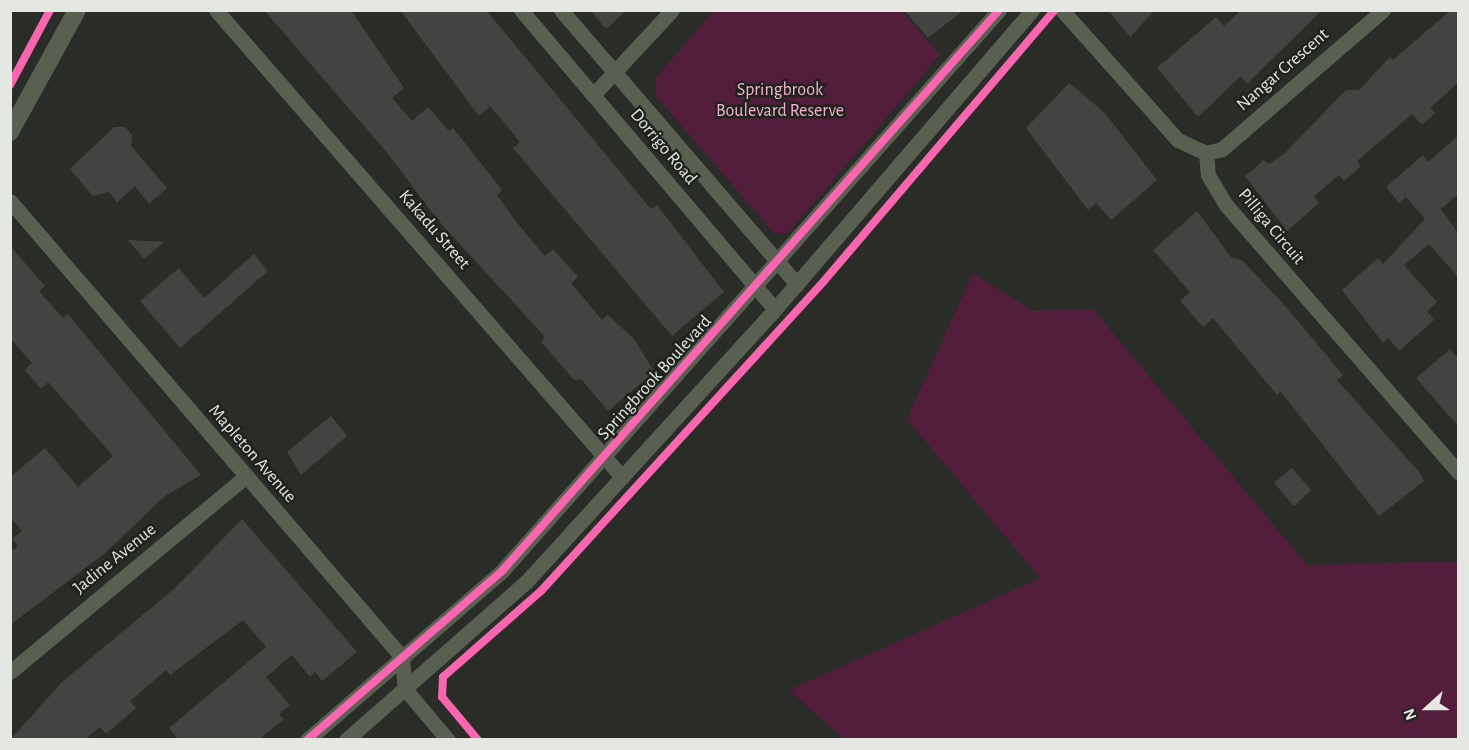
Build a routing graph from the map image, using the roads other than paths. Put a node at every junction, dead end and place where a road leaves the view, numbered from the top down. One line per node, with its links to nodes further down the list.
1 (76, 10): 12 (street)
2 (216, 10): 19 (street, Kakadu Street)
3 (522, 10): 11 (street, Dorrigo Road)
4 (561, 10): 10 (street, Dorrigo Road)
5 (672, 10): 10 (street)
6 (999, 10): 15 (street, Springbrook Boulevard)
7 (1032, 10): 16 (street)
8 (1062, 10): 13 (street)
9 (1383, 10): 13 (street, Nangar Crescent)
10 (617, 75): 11 (street); 15 (street, Dorrigo Road)
11 (593, 95): 17 (street, Dorrigo Road)
12 (10, 132)
13 (1206, 153): 20 (street, Pilliga Circuit)
14 (10, 201): 21 (street, Mapleton Avenue)
15 (778, 263): 16 (street, Dorrigo Road); 17 (street, Springbrook Boulevard)
16 (797, 284): 18 (street)
17 (757, 287): 18 (street, Dorrigo Road); 19 (street, Springbrook Boulevard)
18 (775, 309): 22 (street)
19 (605, 455): 22 (street, Kakadu Street); 23 (street, Springbrook Boulevard)
20 (1458, 472)
21 (245, 477): 23 (street, Mapleton Avenue); 24 (street, Jadine Avenue)
22 (622, 477): 25 (street)
23 (402, 657): 25 (street); 26 (street, Springbrook Boulevard)
24 (10, 672)
25 (405, 689): 27 (street); 28 (street)
26 (307, 740)
27 (346, 740)
28 (448, 740)

